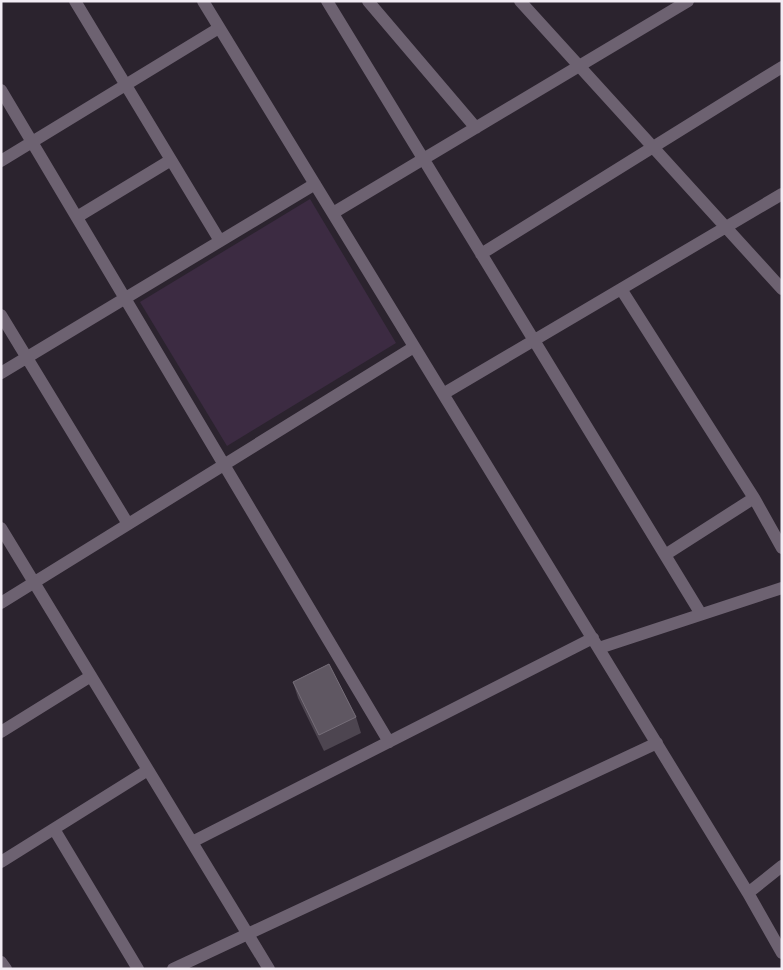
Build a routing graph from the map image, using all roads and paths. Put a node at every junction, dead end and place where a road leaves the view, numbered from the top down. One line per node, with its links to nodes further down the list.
1 (75, 1): 10 (street)
2 (203, 1): 7 (street)
3 (327, 1): 15 (street)
4 (368, 1): 12 (street)
5 (520, 1): 8 (street)
6 (688, 1): 8 (street)
7 (219, 28): 10 (street); 18 (street)
8 (579, 66): 12 (street); 14 (street)
9 (782, 68): 14 (street)
10 (126, 85): 13 (street); 16 (street)
11 (1, 90): 13 (street)
12 (476, 128): 15 (street)
13 (32, 142): 17 (street); 21 (street)
14 (653, 147): 22 (street); 24 (street)
15 (424, 159): 20 (street); 24 (street)
16 (171, 160): 21 (street); 23 (street)
17 (1, 161)
18 (315, 184): 20 (street); 23 (street)
19 (782, 194): 22 (street)
20 (333, 213): 30 (street)
21 (77, 217): 27 (street)
22 (725, 227): 25 (street); 26 (street)
23 (220, 241): 27 (street)
24 (482, 254): 29 (street)
25 (621, 289): 29 (street); 35 (street)
26 (782, 289)
27 (126, 298): 31 (street); 34 (street)
28 (1, 315): 31 (street)
29 (534, 340): 33 (street); 39 (street)
30 (414, 347): 33 (street); 34 (street)
31 (27, 358): 32 (street); 36 (street)
32 (1, 373)
33 (443, 394): 44 (street)
34 (224, 465): 36 (street); 47 (street)
35 (754, 498): 38 (street); 39 (street)
36 (128, 524): 40 (street)
37 (1, 528): 40 (street)
38 (782, 548)
39 (665, 555): 43 (street)
40 (35, 583): 42 (street); 45 (street)
41 (782, 588): 43 (street)
42 (1, 603)
43 (701, 614): 44 (street)
44 (596, 643): 47 (street); 48 (street)
45 (91, 676): 46 (street); 49 (street)
46 (1, 732)
47 (389, 742): 51 (street)
48 (657, 743): 54 (street); 55 (street)
49 (148, 770): 50 (street); 51 (street)
50 (54, 829): 52 (street); 60 (street)
51 (192, 842): 55 (street)
52 (1, 862)
53 (782, 866): 54 (street)
54 (748, 893): 56 (street)
55 (248, 934): 61 (street); 62 (street)
56 (778, 936): 57 (street)
57 (782, 952)
58 (1, 962): 59 (street)
59 (6, 969)
60 (138, 969)
61 (173, 969)
62 (269, 969)

